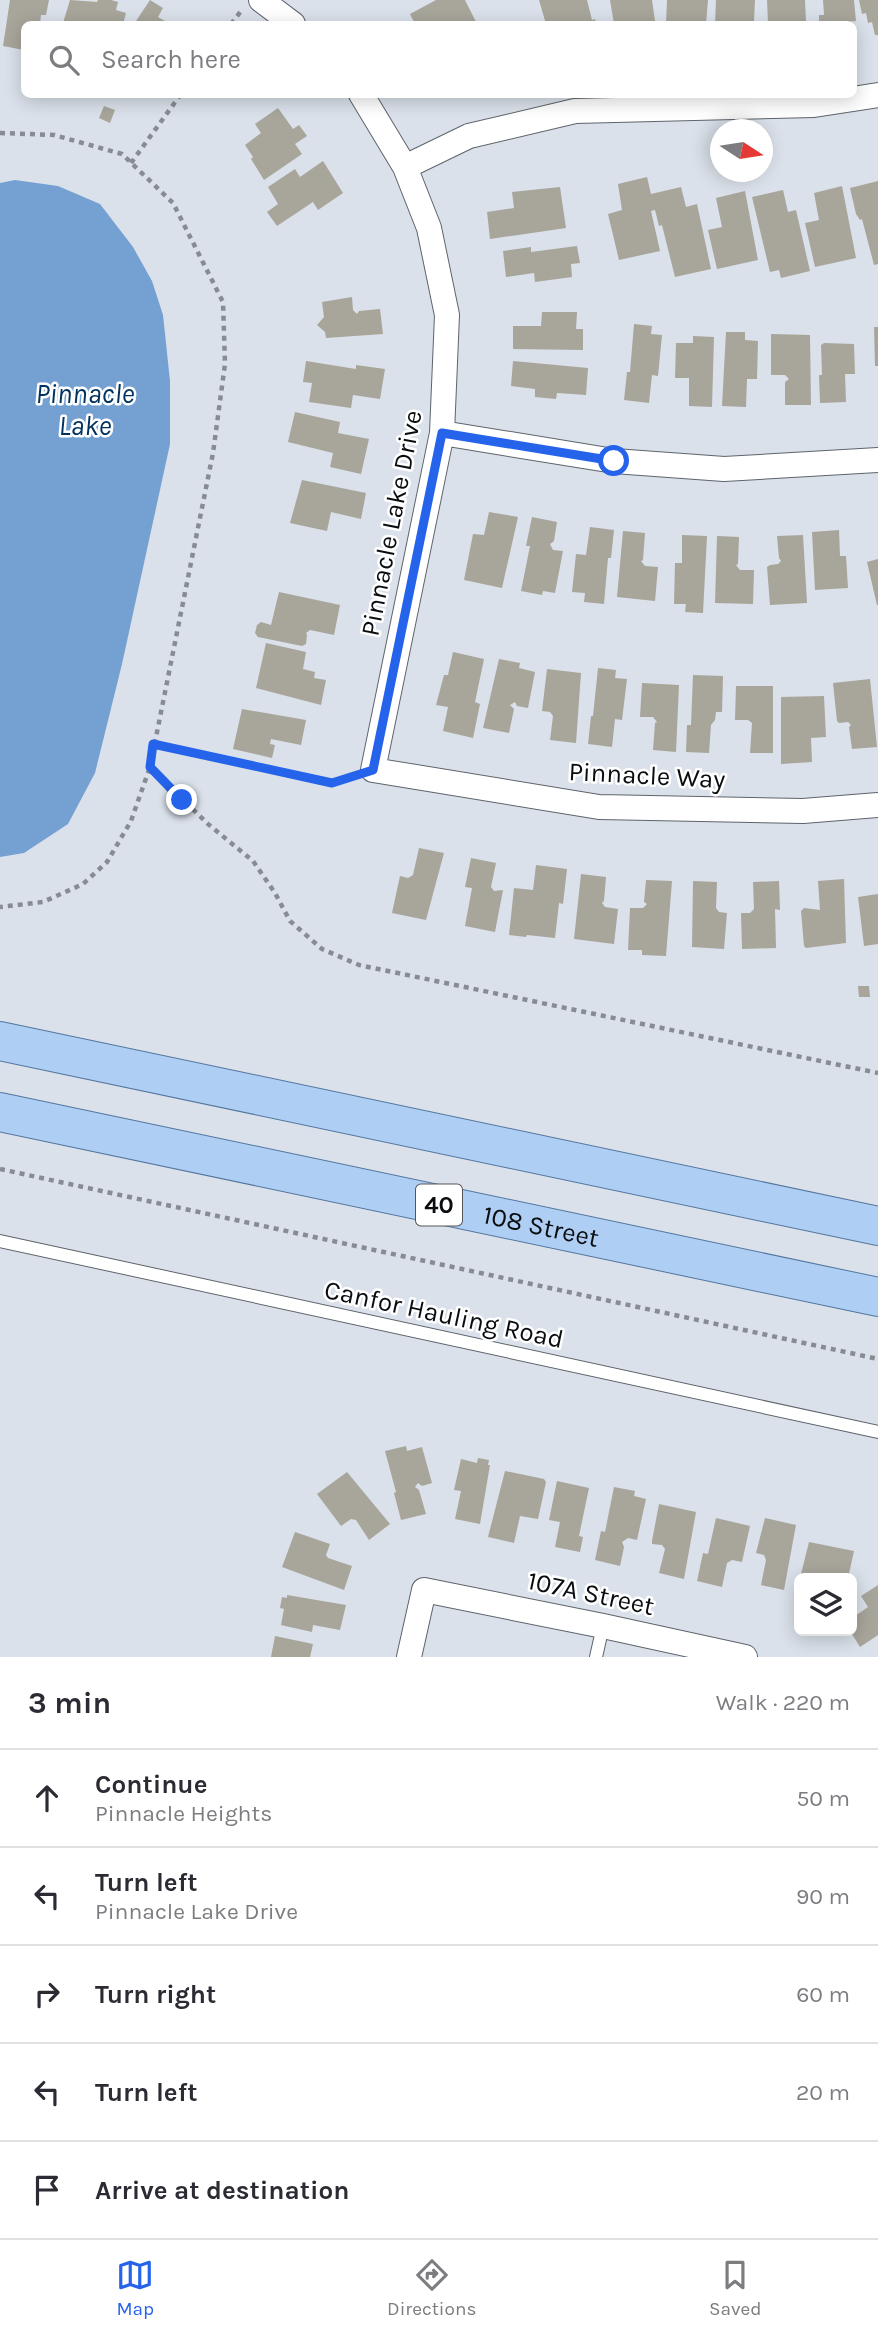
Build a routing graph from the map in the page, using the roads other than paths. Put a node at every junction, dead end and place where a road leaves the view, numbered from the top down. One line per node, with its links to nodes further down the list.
1 (261, 0): 2 (street)
2 (289, 21)
3 (878, 95): 5 (street)
4 (363, 98): 5 (street, Pinnacle Lake Drive)
5 (405, 167): 6 (street, Pinnacle Lake Drive)
6 (442, 433): 7 (street); 8 (street, Pinnacle Lake Drive)
7 (878, 460)
8 (373, 770): 9 (street, Pinnacle Way)
9 (878, 804)
10 (0, 1041): 12 (main road)
11 (0, 1112): 14 (main road, 108 Street / 40)
12 (878, 1226)
13 (0, 1241): 15 (lane, Canfor Hauling Road)
14 (878, 1297)
15 (878, 1432)
16 (603, 1626): 17 (street, 107A Street); 18 (lane); 19 (street, 107A Street)
17 (410, 1657)
18 (596, 1657)
19 (745, 1657)

